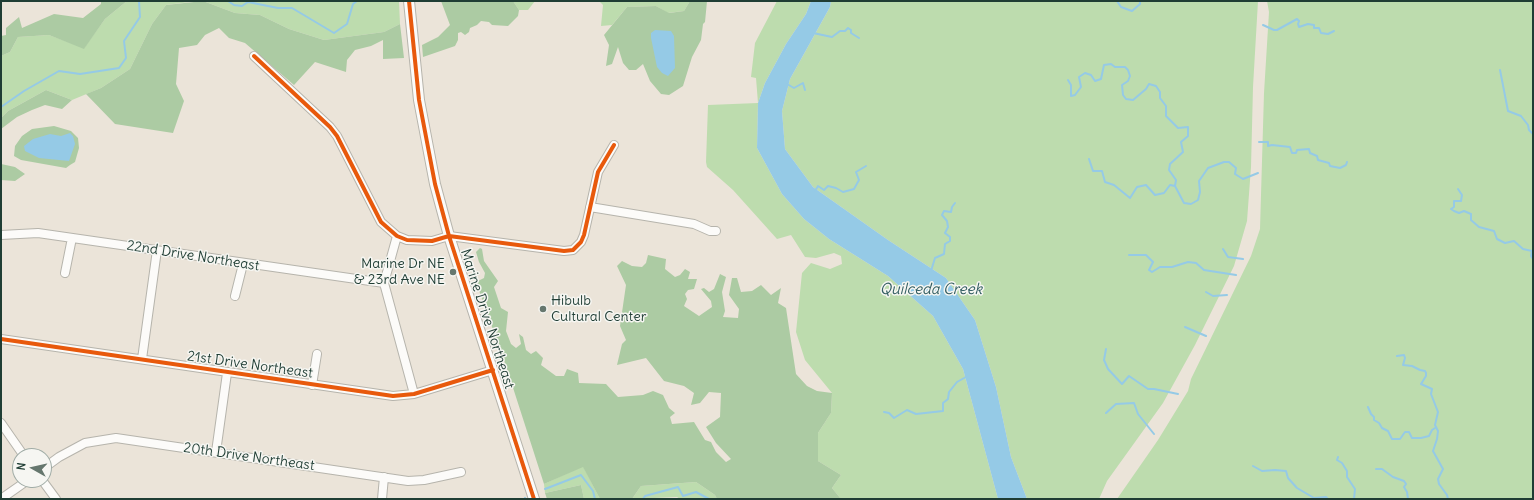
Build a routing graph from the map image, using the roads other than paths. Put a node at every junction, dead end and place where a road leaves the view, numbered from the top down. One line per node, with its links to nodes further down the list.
1 (409, 1): 8 (main road, Marine Drive Northeast)
2 (254, 56): 7 (street)
3 (614, 145): 4 (street)
4 (590, 207): 5 (street); 8 (street)
5 (716, 231)
6 (1, 235): 9 (street, 22nd Drive Northeast)
7 (397, 236): 8 (street); 13 (street)
8 (449, 236): 18 (main road, Marine Drive Northeast)
9 (72, 238): 10 (street, 22nd Drive Northeast); 12 (street)
10 (158, 250): 11 (street, 22nd Drive Northeast); 17 (street)
11 (243, 264): 13 (street, 22nd Drive Northeast); 14 (street)
12 (65, 273)
13 (384, 283): 21 (street)
14 (236, 296)
15 (1, 339): 17 (street, 21st Drive Northeast)
16 (317, 354): 20 (street)
17 (142, 359): 19 (street, 21st Drive Northeast)
18 (493, 370): 21 (street, 21st Drive Northeast); 33 (main road, Marine Drive Northeast)
19 (227, 373): 20 (street, 21st Drive Northeast); 24 (street)
20 (312, 385): 21 (street, 21st Drive Northeast)
21 (414, 394)
22 (1, 423): 23 (street)
23 (18, 448)
24 (216, 452): 25 (street, 20th Drive Northeast); 27 (street, 20th Drive Northeast)
25 (52, 462)
26 (461, 472): 27 (street, 20th Drive Northeast)
27 (384, 477): 32 (street)
28 (17, 488): 30 (street)
29 (48, 488): 31 (street)
30 (1, 499)
31 (56, 499)
32 (382, 499)
33 (534, 499)

